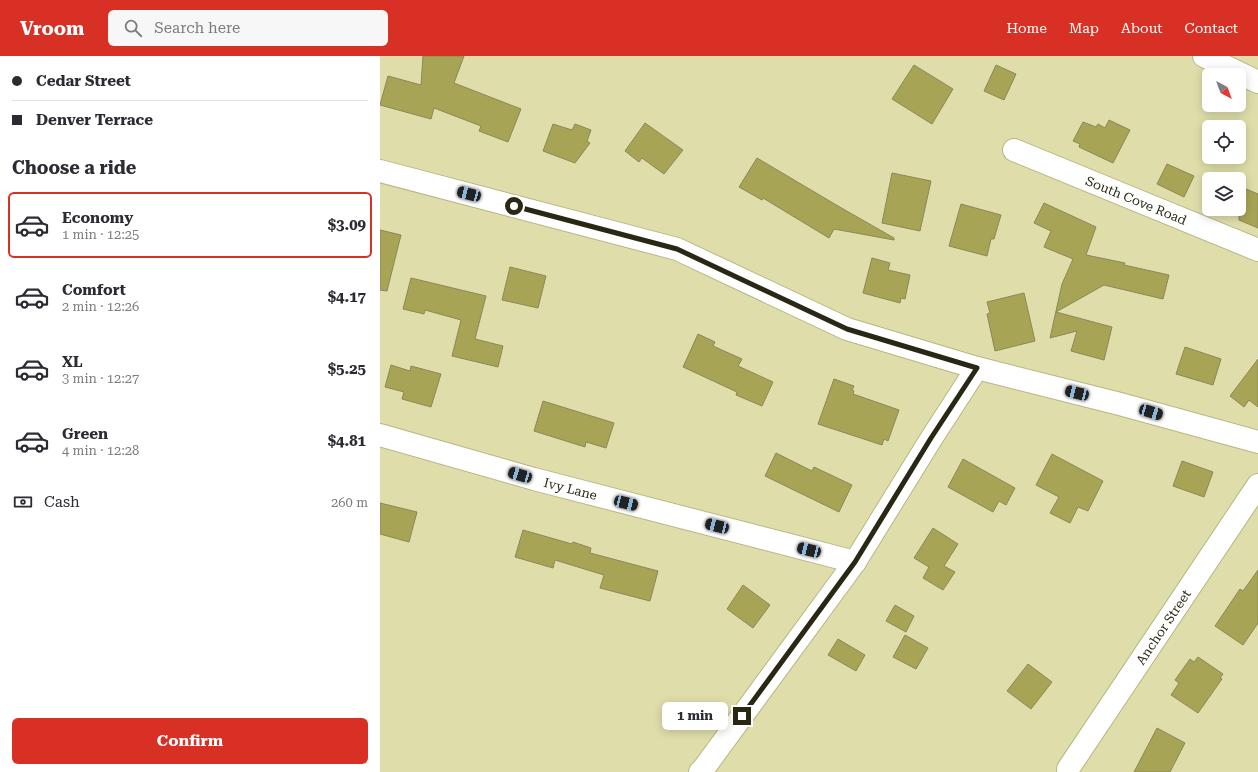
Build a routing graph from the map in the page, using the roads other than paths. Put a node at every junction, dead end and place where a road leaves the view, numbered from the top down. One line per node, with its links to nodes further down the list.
1 (1204, 56): 2 (street)
2 (1258, 82)
3 (1014, 150): 5 (street, South Cove Road)
4 (380, 171): 6 (street)
5 (1258, 250)
6 (977, 368): 8 (street); 10 (street)
7 (380, 435): 10 (street, Ivy Lane)
8 (1258, 442)
9 (1258, 485): 11 (street, Anchor Street)
10 (855, 562): 12 (street)
11 (1068, 769)
12 (700, 772)

